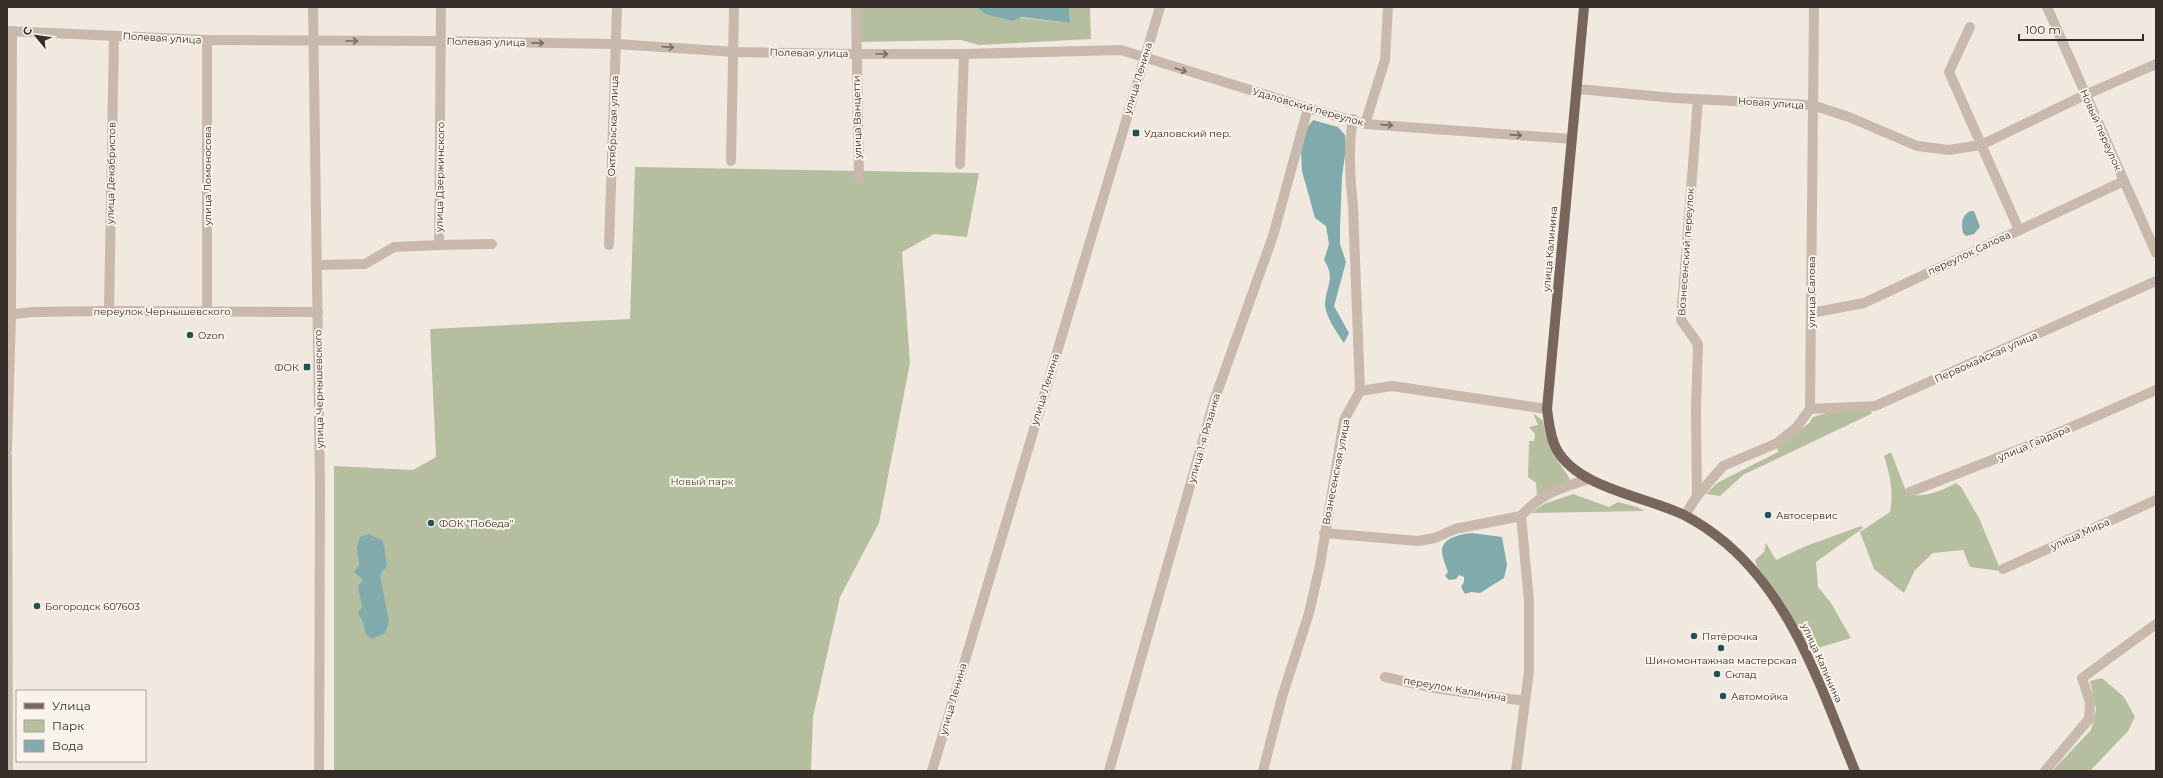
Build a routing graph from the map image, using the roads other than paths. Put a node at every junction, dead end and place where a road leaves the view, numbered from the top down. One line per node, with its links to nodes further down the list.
1 (313, 7): 15 (street, улица Чернышевского)
2 (441, 7): 16 (street, улица Дзержинского)
3 (617, 7): 17 (street, Октябрьская улица)
4 (734, 7): 18 (street)
5 (856, 7): 19 (street, улица Ванцетти)
6 (1160, 7): 21 (street, улица Ленина)
7 (1388, 7): 29 (street)
8 (1584, 7): 23 (main road, улица Калинина)
9 (1814, 7): 26 (street, улица Салова)
10 (2047, 7): 24 (street, Новый переулок)
11 (1970, 27): 31 (street)
12 (9, 31): 13 (street, Полевая улица); 47 (street)
13 (114, 36): 14 (street, Полевая улица); 43 (street, улица Декабристов)
14 (207, 40): 15 (street, Полевая улица); 44 (street, улица Ломоносова)
15 (314, 41): 16 (street, Полевая улица, one-way to 16); 41 (street, улица Чернышевского)
16 (441, 41): 17 (street, Полевая улица, one-way to 17); 38 (street, улица Дзержинского)
17 (616, 44): 18 (street, Полевая улица, one-way to 18); 39 (street, Октябрьская улица)
18 (735, 52): 19 (street, Полевая улица); 32 (street)
19 (856, 54): 20 (street, Полевая улица, one-way to 20); 34 (street, улица Ванцетти)
20 (964, 54): 21 (street, Полевая улица); 33 (street)
21 (1144, 56): 27 (street, Удаловский переулок, one-way to 27); 68 (street, улица Ленина)
22 (2156, 64): 24 (street, Новая улица)
23 (1578, 89): 25 (street, Новая улица); 30 (main road, улица Калинина)
24 (2085, 95): 31 (street, Новая улица); 35 (street, Новый переулок)
25 (1698, 99): 26 (street, Новая улица); 56 (street, Вознесенский переулок)
26 (1812, 105): 31 (street, Новая улица); 46 (street, улица Салова)
27 (1308, 108): 28 (street, Удаловский переулок); 69 (street, улица 1-я Рязанка)
28 (1353, 120): 29 (street, Удаловский переулок); 49 (street)
29 (1365, 124): 30 (street, Удаловский переулок, one-way to 30)
30 (1572, 139): 50 (main road, улица Калинина)
31 (1981, 145): 36 (street)
32 (731, 161)
33 (960, 164)
34 (858, 178)
35 (2124, 181): 36 (street, переулок Салова); 40 (street, Новый переулок)
36 (2019, 230): 46 (street, переулок Салова)
37 (492, 244): 38 (street)
38 (439, 245): 41 (street, улица Дзержинского)
39 (609, 245)
40 (2156, 252)
41 (317, 265): 45 (street, улица Чернышевского)
42 (2156, 281): 51 (street, Первомайская улица)
43 (109, 311): 44 (street, переулок Чернышевского); 47 (street, переулок Чернышевского)
44 (207, 312): 45 (street, переулок Чернышевского)
45 (318, 312): 67 (street, улица Чернышевского)
46 (1810, 313): 51 (street, улица Салова)
47 (9, 315): 52 (street)
48 (2156, 390): 55 (street, улица Гайдара)
49 (1360, 391): 50 (street); 60 (street, Вознесенская улица)
50 (1547, 409): 54 (main road, улица Калинина)
51 (1810, 409): 56 (street)
52 (7, 450)
53 (7, 456): 63 (street)
54 (1589, 479): 58 (street); 59 (main road, улица Калинина)
55 (1910, 492)
56 (1697, 496): 59 (street)
57 (2156, 500): 61 (street, улица Мира)
58 (1521, 516): 60 (street); 65 (street)
59 (1685, 516): 72 (main road, улица Калинина)
60 (1324, 534): 70 (street, Вознесенская улица)
61 (2003, 569)
62 (2156, 624): 73 (street)
63 (8, 645): 66 (street)
64 (1385, 677): 65 (street, переулок Калинина)
65 (1525, 701): 71 (street)
66 (8, 771)
67 (319, 771)
68 (932, 771)
69 (1109, 771)
70 (1263, 771)
71 (1516, 771)
72 (1855, 771)
73 (2044, 771)

